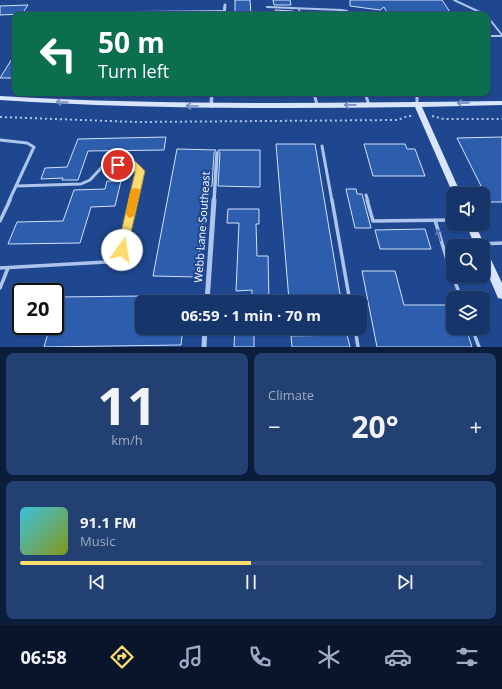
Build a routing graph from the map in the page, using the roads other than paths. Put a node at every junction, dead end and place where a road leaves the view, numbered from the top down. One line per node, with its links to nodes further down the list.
1 (454, 0): 9 (lane)
2 (225, 5): 5 (street)
3 (267, 7): 4 (lane)
4 (299, 8): 7 (lane); 8 (lane)
5 (224, 11): 6 (lane)
6 (140, 12)
7 (300, 12)
8 (348, 12)
9 (480, 12)
10 (490, 19): 12 (lane)
11 (490, 36): 12 (lane)
12 (502, 36)
13 (212, 96): 22 (street)
14 (315, 96): 20 (lane)
15 (366, 96): 21 (lane)
16 (417, 96): 19 (lane)
17 (0, 98): 22 (main road, one-way to 17)
18 (502, 103): 19 (main road, one-way to 19)
19 (417, 104): 21 (main road); 27 (main road)
20 (317, 105): 21 (main road, one-way to 20); 22 (main road)
21 (369, 105)
22 (211, 106)
23 (0, 140): 26 (lane)
24 (322, 146): 41 (lane)
25 (217, 153): 40 (street, Webb Lane Southeast)
26 (16, 186): 31 (lane); 35 (lane)
27 (454, 187)
28 (366, 195): 29 (lane)
29 (435, 220): 30 (lane); 38 (lane, one-way to 29)
30 (446, 220)
31 (0, 221)
32 (502, 243): 33 (lane)
33 (490, 246)
34 (0, 268): 35 (lane)
35 (8, 268): 37 (lane)
36 (490, 268): 39 (main road)
37 (0, 288)
38 (458, 291)
39 (502, 294)
40 (207, 295)
41 (349, 295)
42 (205, 335): 45 (street)
43 (356, 335): 46 (lane)
44 (475, 335): 47 (lane)
45 (204, 347)
46 (358, 347)
47 (479, 347)

